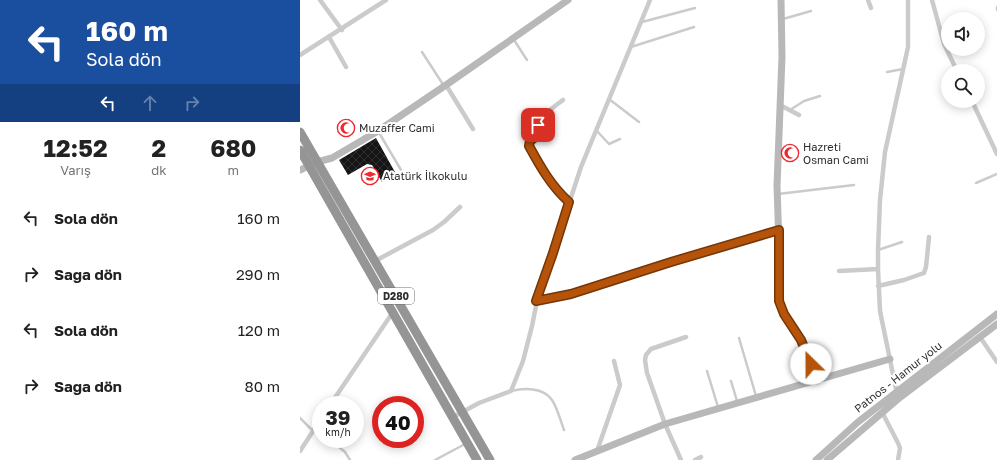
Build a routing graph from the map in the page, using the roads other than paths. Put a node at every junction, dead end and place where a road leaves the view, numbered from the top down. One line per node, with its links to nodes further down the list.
1 (320, 0): 15 (street)
2 (386, 0): 15 (street)
3 (568, 0): 17 (street)
4 (650, 0): 13 (street)
5 (781, 0): 12 (street)
6 (868, 0): 10 (street)
7 (908, 0): 24 (street)
8 (932, 0): 22 (street)
9 (695, 8): 13 (lane)
10 (871, 8)
11 (811, 11): 12 (lane)
12 (781, 19): 30 (street)
13 (641, 22): 18 (street)
14 (694, 26): 18 (lane)
15 (342, 30): 16 (street)
16 (329, 38): 20 (street); 23 (street)
17 (512, 38): 21 (lane); 26 (street)
18 (631, 47): 28 (street)
19 (422, 52): 26 (lane)
20 (300, 55)
21 (527, 60)
22 (954, 64)
23 (346, 66)
24 (904, 68): 25 (lane); 54 (street)
25 (887, 72)
26 (445, 86): 35 (street); 36 (street)
27 (820, 96): 32 (lane)
28 (609, 99): 34 (lane); 37 (street)
29 (563, 100): 49 (street)
30 (780, 105): 32 (street); 48 (street)
31 (975, 108): 41 (street)
32 (790, 110): 33 (street)
33 (799, 115)
34 (639, 122)
35 (473, 129)
36 (378, 130): 42 (street); 44 (lane)
37 (596, 130): 39 (lane); 49 (street)
38 (300, 132): 42 (highway, D280)
39 (620, 139)
40 (300, 150): 42 (highway, D280)
41 (997, 154)
42 (313, 164): 43 (street); 55 (highway, D280); 60 (highway, D280)
43 (300, 170)
44 (401, 170)
45 (997, 174): 46 (lane)
46 (976, 183)
47 (854, 186): 48 (lane)
48 (778, 194): 51 (street)
49 (569, 202): 59 (street)
50 (460, 207): 55 (street)
51 (779, 230): 59 (street); 71 (street)
52 (929, 237): 58 (street)
53 (902, 242): 54 (lane)
54 (878, 250): 56 (street)
55 (375, 261): 78 (highway, D280)
56 (878, 269): 57 (street); 58 (street)
57 (838, 271)
58 (878, 286): 66 (street)
59 (536, 301): 72 (street)
60 (393, 312): 73 (street); 80 (highway, D280)
61 (997, 314): 74 (street, Patnos - Hamur yolu)
62 (997, 324): 64 (street, Patnos - Hamur yolu)
63 (686, 337): 82 (street)
64 (980, 337): 68 (street); 74 (street, Patnos - Hamur yolu)
65 (739, 338): 75 (lane)
66 (890, 359): 71 (street); 74 (street)
67 (614, 361): 89 (street)
68 (997, 362)
69 (707, 371): 77 (lane)
70 (731, 380): 76 (lane)
71 (817, 381): 75 (street)
72 (511, 392): 78 (street); 84 (lane)
73 (336, 396)
74 (897, 396): 79 (street, Patnos - Hamur yolu); 98 (street, Patnos - Hamur yolu)
75 (757, 398): 76 (street)
76 (738, 404): 77 (street)
77 (718, 409): 82 (street)
78 (463, 411): 80 (street); 94 (highway, D280)
79 (882, 412): 99 (street, Patnos - Hamur yolu); 100 (street)
80 (453, 417): 86 (highway, D280)
81 (300, 418): 83 (lane)
82 (665, 424): 89 (street); 96 (street)
83 (312, 427)
84 (564, 430)
85 (312, 432): 88 (street)
86 (467, 443): 92 (lane); 93 (highway, D280)
87 (340, 448): 91 (lane)
88 (300, 451)
89 (598, 451): 95 (street)
90 (701, 457): 97 (street)
91 (350, 460)
92 (435, 460)
93 (477, 460)
94 (490, 460)
95 (575, 460)
96 (681, 460)
97 (694, 460)
98 (816, 460)
99 (827, 460)
100 (898, 460)

